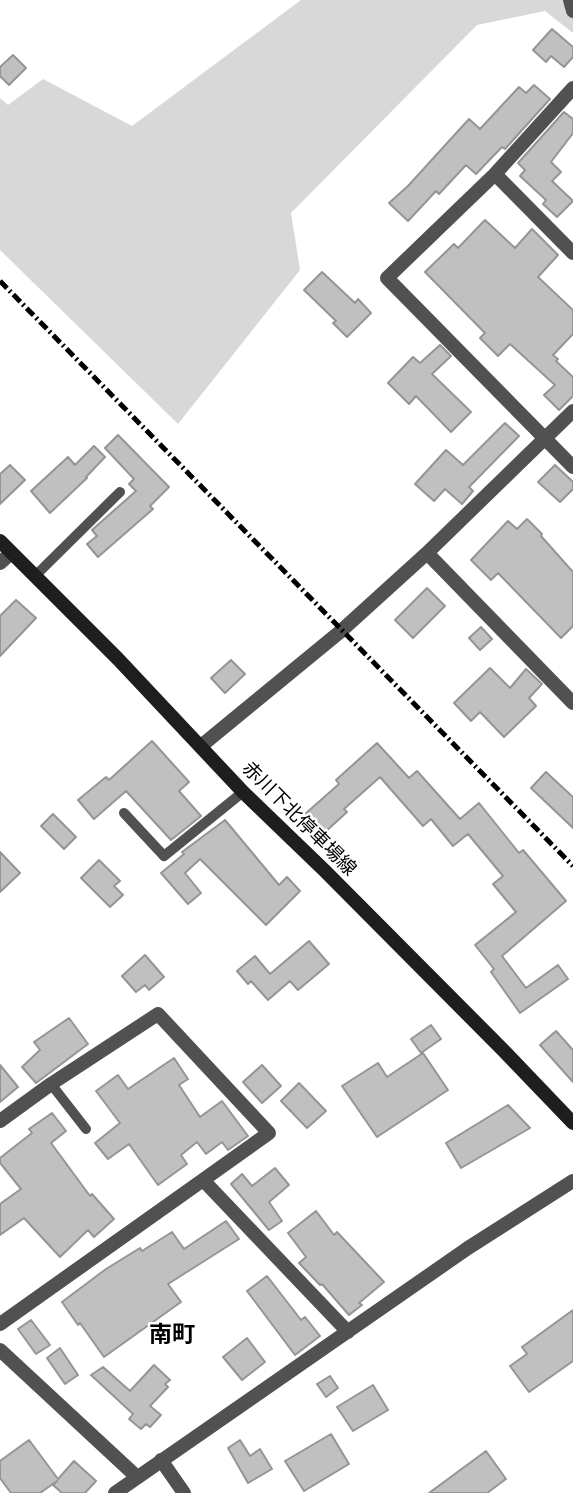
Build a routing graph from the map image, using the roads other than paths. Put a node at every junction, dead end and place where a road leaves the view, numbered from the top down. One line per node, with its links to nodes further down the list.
1 (570, 0): 2 (street)
2 (573, 11)
3 (573, 88): 4 (street)
4 (495, 174): 5 (street); 7 (street)
5 (573, 253)
6 (573, 411): 7 (street)
7 (545, 438): 8 (street); 12 (street)
8 (573, 467)
9 (120, 492): 14 (lane)
10 (0, 541): 11 (main road, 赤川下北停車場線)
11 (11, 553): 13 (street); 14 (main road, 赤川下北停車場線)
12 (426, 553): 15 (street); 16 (street)
13 (0, 564)
14 (36, 575): 16 (main road, 赤川下北停車場線)
15 (573, 702)
16 (201, 746): 17 (main road, 赤川下北停車場線)
17 (243, 792): 18 (lane); 21 (main road, 赤川下北停車場線)
18 (124, 813)
19 (51, 1084): 20 (street); 22 (lane); 23 (street)
20 (0, 1121)
21 (573, 1124)
22 (86, 1129)
23 (203, 1180): 25 (street); 26 (street)
24 (573, 1181): 26 (street)
25 (0, 1324)
26 (348, 1332): 28 (street)
27 (0, 1350): 29 (street)
28 (161, 1460): 29 (street); 31 (street)
29 (137, 1477): 30 (street)
30 (115, 1493)
31 (184, 1493)

